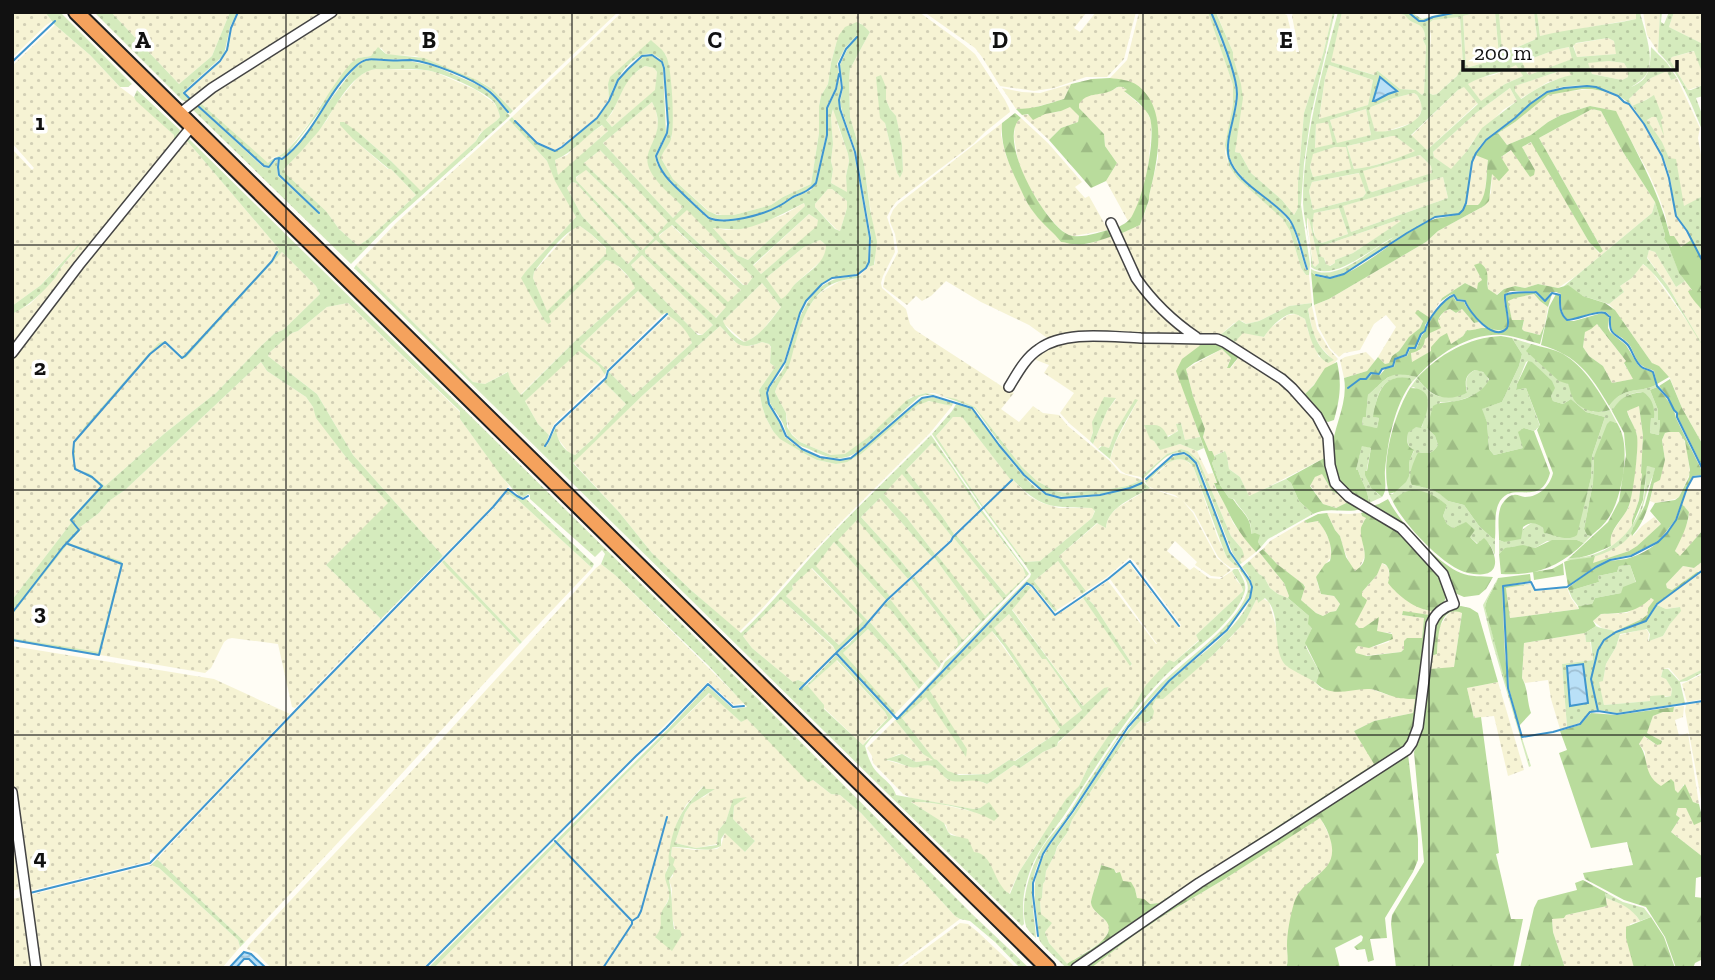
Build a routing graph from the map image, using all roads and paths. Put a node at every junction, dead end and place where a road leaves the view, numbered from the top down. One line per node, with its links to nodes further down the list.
1 (76, 12): 3 (highway)
2 (332, 12): 3 (street)
3 (179, 114): 4 (highway)
4 (191, 126): 7 (street); 11 (highway)
5 (1111, 223): 6 (street)
6 (1199, 339): 8 (street); 12 (street)
7 (12, 353)
8 (1009, 387)
9 (12, 792): 10 (street)
10 (36, 968)
11 (1048, 968)
12 (1076, 968)

